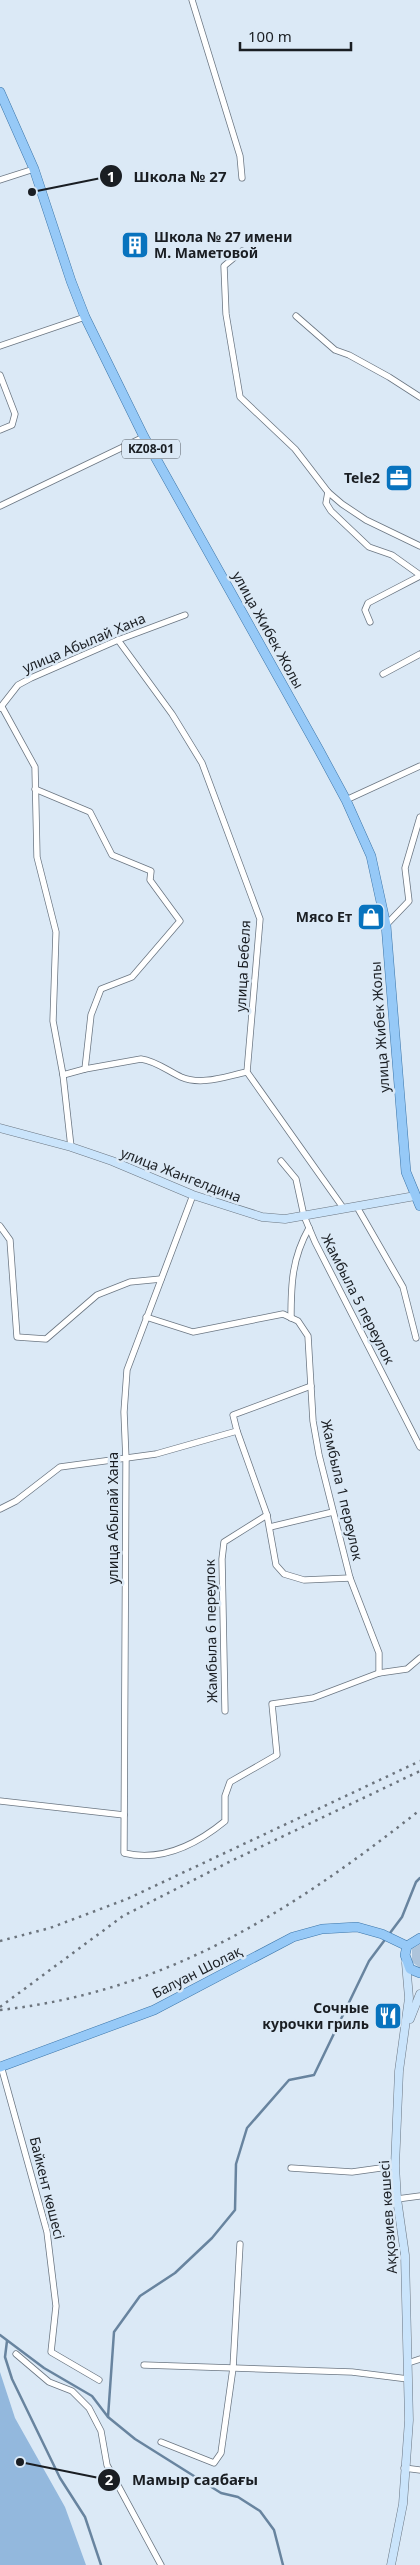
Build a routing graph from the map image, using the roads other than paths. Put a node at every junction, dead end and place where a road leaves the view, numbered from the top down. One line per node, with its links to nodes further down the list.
1 (192, 0): 4 (street)
2 (0, 92): 3 (main road, улица Жибек Жолы / KZ08-01)
3 (34, 169): 5 (street); 8 (main road, улица Жибек Жолы / KZ08-01)
4 (242, 178)
5 (0, 180)
6 (242, 251): 14 (street)
7 (296, 316): 11 (street)
8 (85, 317): 9 (street); 13 (main road, улица Жибек Жолы / KZ08-01)
9 (0, 346)
10 (0, 375): 12 (street)
11 (420, 397)
12 (0, 430)
13 (144, 437): 15 (street); 26 (main road, улица Жибек Жолы / KZ08-01)
14 (328, 492): 16 (street); 17 (street)
15 (0, 506)
16 (420, 546)
17 (420, 575): 19 (street)
18 (185, 615): 20 (street, улица Абылай Хана)
19 (370, 622)
20 (118, 640): 23 (street, улица Абылай Хана); 30 (street, улица Бебеля)
21 (420, 654): 22 (street)
22 (383, 674)
23 (1, 708): 25 (street, улица Абылай Хана)
24 (420, 766): 26 (street)
25 (35, 789): 29 (street); 31 (street, улица Абылай Хана)
26 (346, 800): 28 (main road, улица Жибек Жолы / KZ08-01)
27 (420, 818): 28 (street)
28 (386, 925): 36 (main road, улица Жибек Жолы / KZ08-01)
29 (85, 1069): 30 (street); 31 (street)
30 (247, 1072): 39 (street)
31 (63, 1075): 33 (street, улица Абылай Хана)
32 (0, 1128): 33 (main road, улица Жангелдина)
33 (71, 1147): 35 (main road, улица Жангелдина)
34 (281, 1162): 40 (street, Жамбыла 5 переулок)
35 (193, 1195): 40 (main road, улица Жангелдина); 43 (street, улица Абылай Хана)
36 (415, 1196): 37 (main road, улица Жибек Жолы / KZ08-01); 38 (main road, улица Жангелдина)
37 (420, 1206)
38 (357, 1207): 39 (main road, улица Жангелдина); 46 (street)
39 (344, 1209): 40 (main road, улица Жангелдина)
40 (304, 1216): 42 (street, Жамбыла 5 переулок)
41 (0, 1226): 43 (street)
42 (309, 1228): 45 (street); 49 (street, Жамбыла 5 переулок)
43 (161, 1278): 44 (street, улица Абылай Хана)
44 (146, 1316): 45 (street); 50 (street, улица Абылай Хана)
45 (291, 1318): 47 (street, Жамбыла 1 переулок)
46 (416, 1338)
47 (312, 1386): 48 (street); 52 (street, Жамбыла 1 переулок)
48 (237, 1431): 50 (street); 53 (street, Жамбыла 1 переулок)
49 (420, 1447)
50 (126, 1460): 51 (street); 60 (street, улица Абылай Хана)
51 (0, 1509)
52 (333, 1512): 54 (street); 55 (street, Жамбыла 1 переулок)
53 (267, 1515): 54 (street, Жамбыла 1 переулок); 58 (street, Жамбыла 6 переулок)
54 (270, 1527): 55 (street, Жамбыла 1 переулок)
55 (350, 1578): 57 (street, Жамбыла 1 переулок)
56 (420, 1658): 57 (street)
57 (379, 1673): 60 (street, улица Абылай Хана)
58 (225, 1711)
59 (0, 1802): 60 (street)
60 (124, 1815)
61 (419, 1938): 62 (main road)
62 (407, 1946): 63 (main road); 67 (main road, Балуан Шолақ)
63 (405, 1960): 64 (main road); 66 (main road, Аққозиев көшесі)
64 (420, 1973)
65 (420, 1994): 66 (main road, Аққозиев көшесі)
66 (407, 2025): 68 (main road, Аққозиев көшесі)
67 (1, 2066): 79 (street, Байкент көшесі)
68 (395, 2166): 69 (street); 71 (main road, Аққозиев көшесі)
69 (291, 2168)
70 (420, 2196): 71 (street)
71 (396, 2199): 75 (main road, Аққозиев көшесі)
72 (240, 2244): 77 (street)
73 (16, 2354): 83 (street)
74 (420, 2359): 75 (street)
75 (408, 2363): 78 (main road, Аққозиев көшесі)
76 (144, 2365): 77 (street)
77 (233, 2368): 78 (street); 80 (street)
78 (408, 2379): 81 (main road, Аққозиев көшесі)
79 (99, 2380)
80 (161, 2442)
81 (404, 2468): 82 (street); 84 (main road, Аққозиев көшесі)
82 (420, 2470)
83 (161, 2565)
84 (391, 2565)

